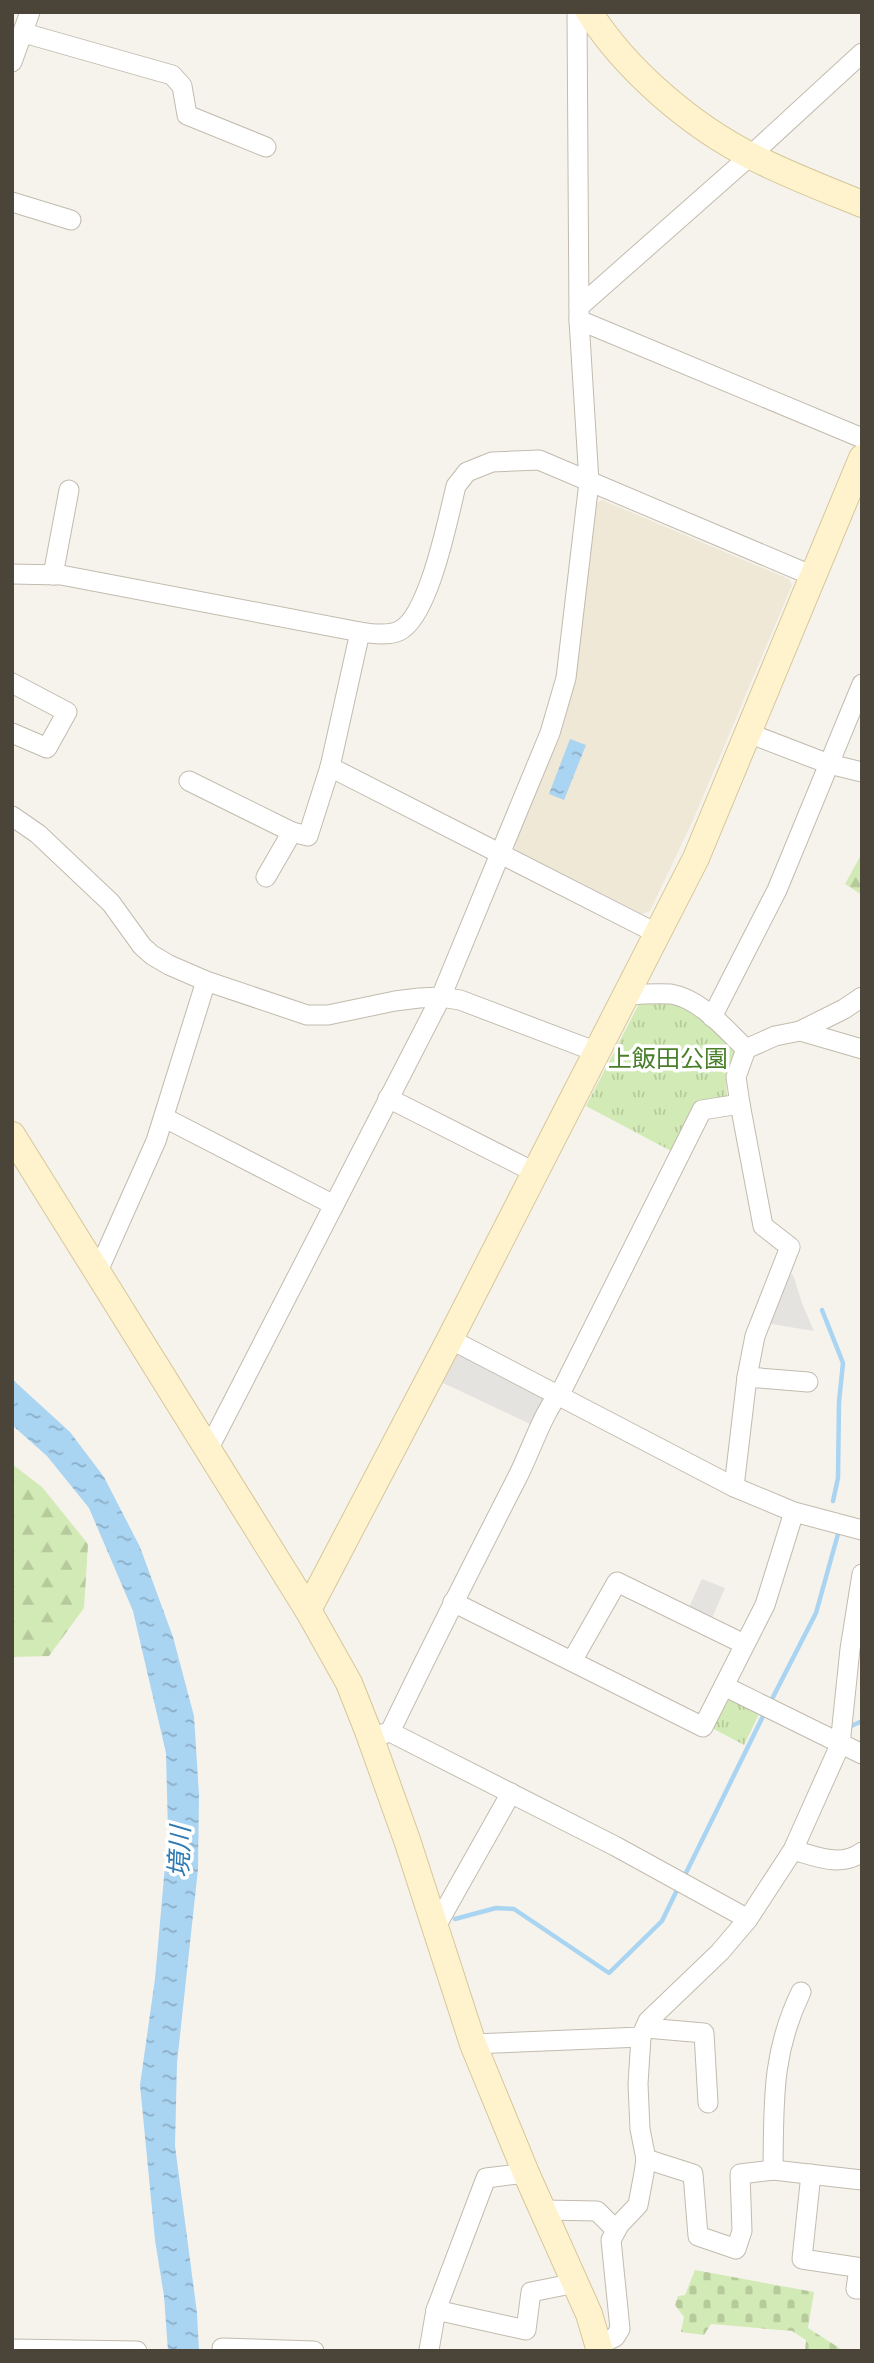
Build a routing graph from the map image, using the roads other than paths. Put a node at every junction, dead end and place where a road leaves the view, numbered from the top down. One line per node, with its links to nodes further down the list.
1 (30, 12): 4 (street)
2 (577, 12): 12 (street)
3 (589, 12): 8 (street)
4 (24, 33): 6 (street); 7 (street)
5 (862, 52): 8 (street)
6 (12, 62)
7 (266, 147)
8 (750, 156): 10 (street); 12 (street)
9 (12, 202): 11 (street)
10 (862, 204)
11 (71, 220)
12 (579, 313): 13 (street); 15 (street)
13 (862, 438)
14 (862, 458): 19 (street)
15 (589, 482): 19 (street); 20 (street); 31 (street)
16 (69, 490): 18 (street)
17 (12, 574): 18 (street)
18 (52, 575): 20 (street)
19 (813, 576): 24 (street)
20 (360, 632): 26 (street)
21 (12, 682): 23 (street)
22 (862, 684): 25 (street)
23 (12, 733)
24 (748, 733): 25 (street); 33 (street)
25 (829, 764): 27 (street); 38 (street)
26 (330, 767): 30 (street); 31 (street)
27 (862, 772)
28 (188, 781): 30 (street)
29 (12, 816): 34 (street)
30 (292, 832): 32 (street)
31 (500, 854): 33 (street); 36 (street)
32 (266, 877)
33 (658, 934): 35 (street)
34 (206, 981): 36 (street); 45 (street)
35 (627, 995): 38 (street); 42 (street)
36 (441, 997): 42 (street); 43 (street)
37 (862, 997): 39 (street)
38 (712, 1017): 40 (street)
39 (800, 1031): 40 (street); 41 (street)
40 (746, 1049): 44 (street)
41 (862, 1049)
42 (597, 1052): 47 (street)
43 (388, 1098): 47 (street); 48 (street)
44 (740, 1104): 51 (street); 53 (street)
45 (165, 1118): 48 (street); 49 (street)
46 (12, 1135): 49 (street)
47 (536, 1173): 50 (street)
48 (334, 1205): 54 (street)
49 (98, 1271): 54 (street)
50 (450, 1339): 53 (street); 60 (street)
51 (747, 1377): 52 (street); 55 (street)
52 (808, 1382)
53 (557, 1395): 55 (street); 59 (street)
54 (208, 1450): 60 (street)
55 (734, 1487): 56 (street)
56 (794, 1512): 57 (street); 61 (street)
57 (862, 1531)
58 (862, 1574): 65 (street)
59 (453, 1602): 62 (street); 64 (street)
60 (308, 1610): 64 (street)
61 (744, 1644): 62 (street); 63 (street)
62 (572, 1661): 63 (street)
63 (724, 1686): 65 (street)
64 (380, 1735): 67 (street); 71 (street)
65 (840, 1745): 66 (street); 68 (street)
66 (862, 1754)
67 (511, 1793): 70 (street); 71 (street)
68 (793, 1850): 69 (street); 70 (street)
69 (861, 1853)
70 (748, 1919): 73 (street)
71 (435, 1928): 74 (street)
72 (802, 1992): 77 (street)
73 (644, 2033): 74 (street); 75 (street); 76 (street)
74 (473, 2044): 78 (street)
75 (708, 2103)
76 (646, 2159): 77 (street); 82 (street)
77 (773, 2170): 79 (street)
78 (526, 2174): 81 (street); 86 (street)
79 (811, 2175): 80 (street); 83 (street)
80 (862, 2180)
81 (544, 2210): 82 (street); 84 (street)
82 (616, 2230): 88 (street)
83 (860, 2268): 85 (street)
84 (576, 2283): 86 (street); 88 (street)
85 (862, 2290)
86 (436, 2310): 93 (street)
87 (222, 2348): 91 (street)
88 (599, 2348)
89 (12, 2349): 90 (street)
90 (137, 2351)
91 (314, 2351)
92 (415, 2351): 93 (street)
93 (430, 2351)

